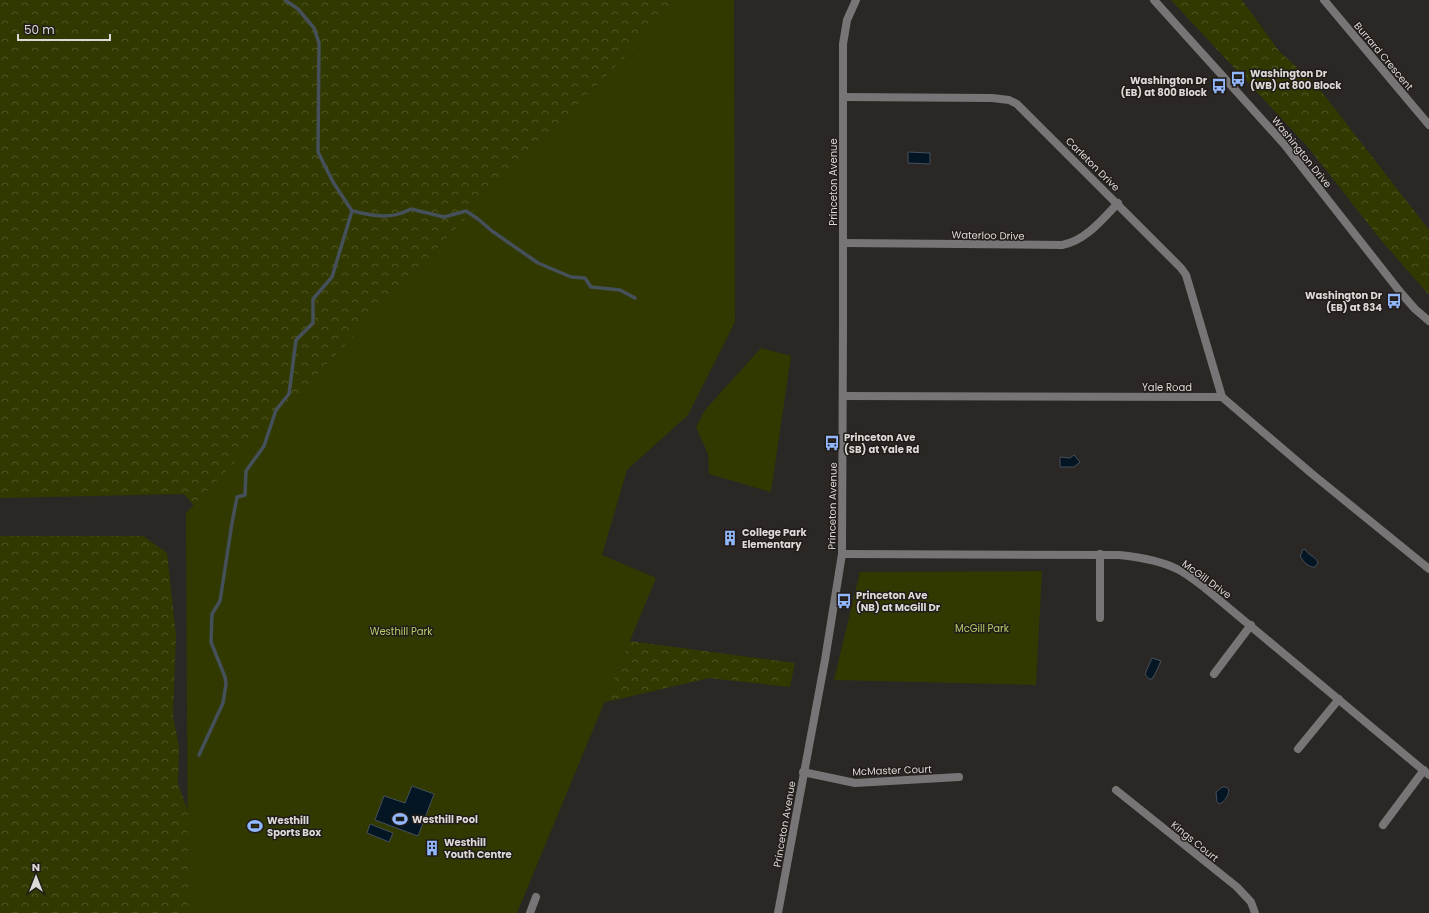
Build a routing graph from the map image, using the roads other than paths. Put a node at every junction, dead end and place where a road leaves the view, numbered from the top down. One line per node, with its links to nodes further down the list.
1 (856, 0): 4 (street, Princeton Avenue)
2 (1154, 0): 8 (street, Washington Drive)
3 (1324, 0): 5 (street, Burrard Crescent)
4 (842, 97): 6 (street, Carleton Drive); 7 (street, Princeton Avenue)
5 (1429, 125)
6 (1118, 203): 7 (street, Waterloo Drive); 10 (street, Carleton Drive)
7 (843, 243): 9 (street, Princeton Avenue)
8 (1429, 321)
9 (843, 396): 10 (street, Yale Road); 11 (street, Princeton Avenue)
10 (1222, 397): 13 (street)
11 (842, 554): 12 (street, McGill Drive); 19 (street, Princeton Avenue)
12 (1100, 554): 14 (street); 15 (street, McGill Drive)
13 (1429, 569)
14 (1100, 618)
15 (1251, 626): 16 (street); 17 (street, McGill Drive)
16 (1214, 674)
17 (1339, 699): 18 (street); 20 (street, McGill Drive)
18 (1298, 748)
19 (803, 772): 21 (street, McMaster Court); 26 (street, Princeton Avenue)
20 (1426, 773): 23 (street)
21 (959, 777)
22 (1116, 790): 27 (street, Kings Court)
23 (1383, 825)
24 (536, 897): 25 (street)
25 (530, 913)
26 (778, 913)
27 (1255, 913)

